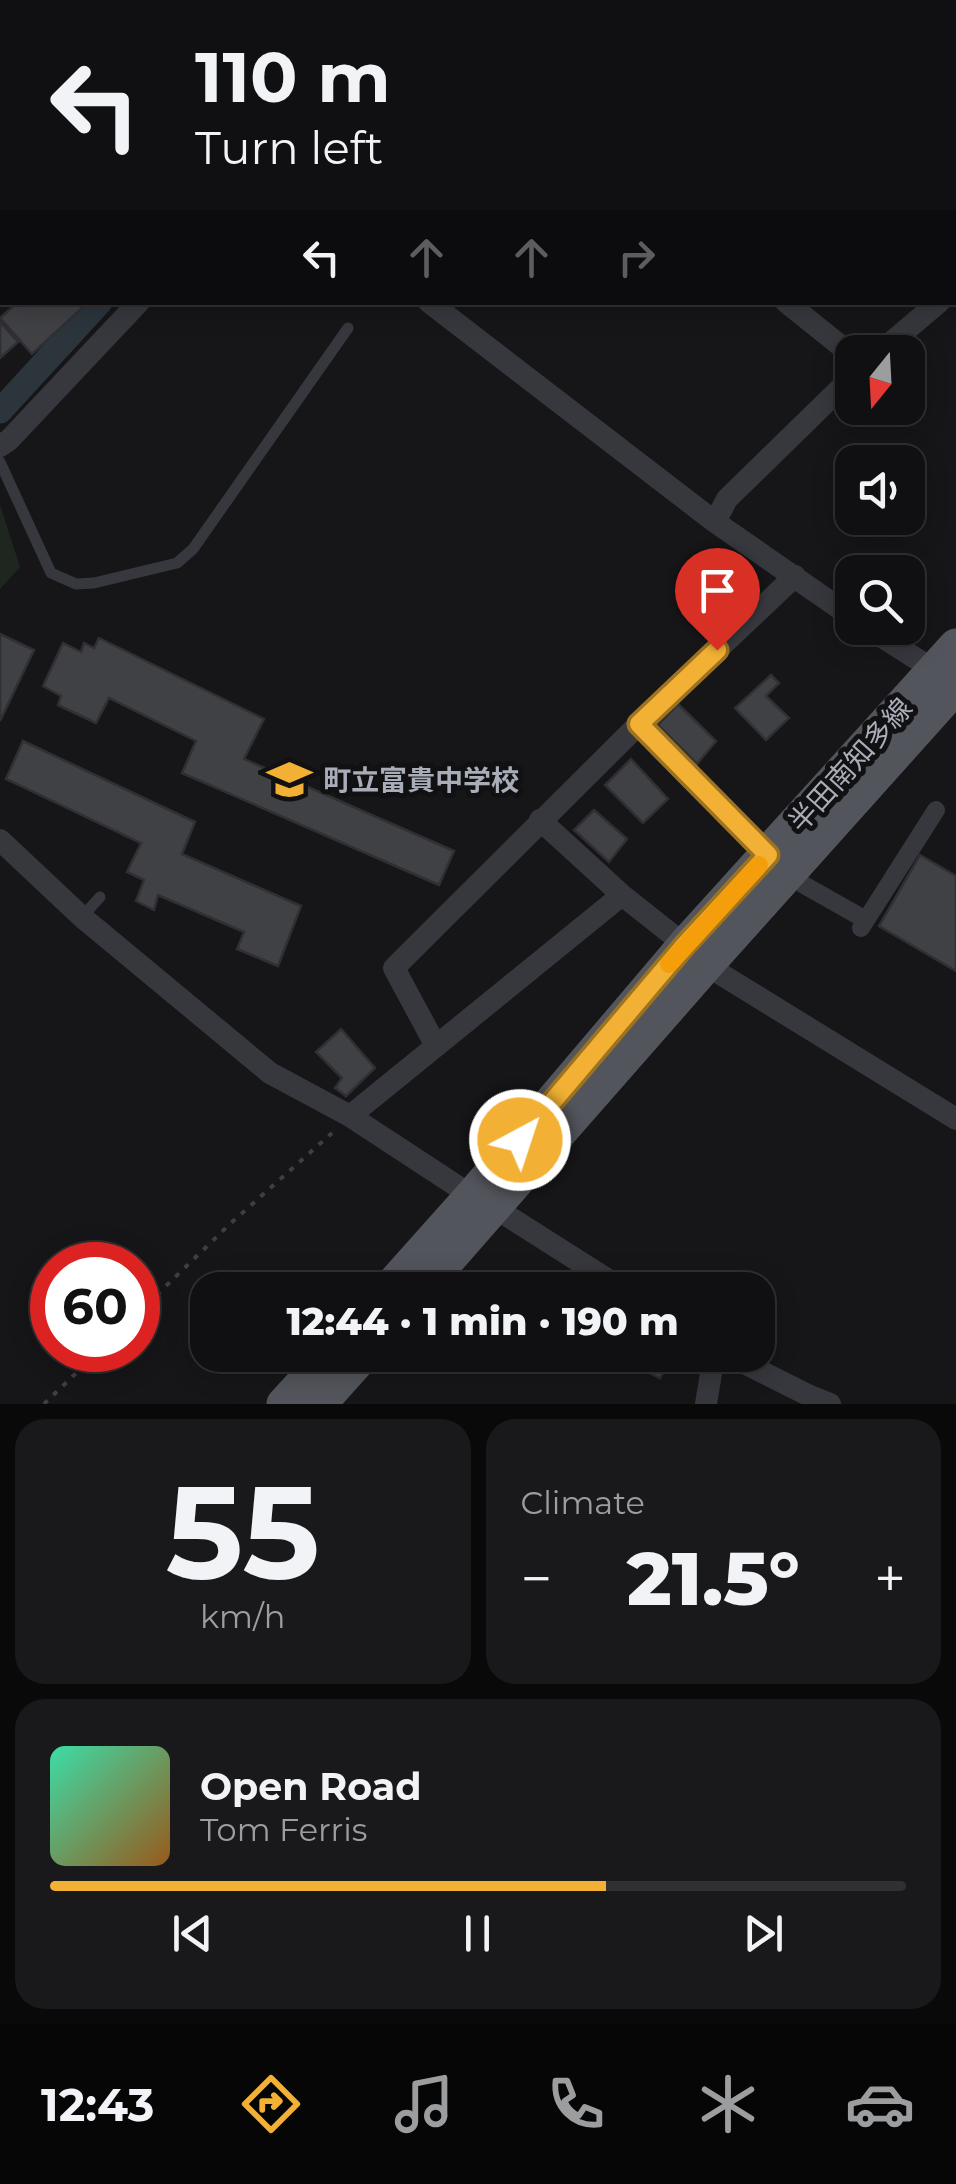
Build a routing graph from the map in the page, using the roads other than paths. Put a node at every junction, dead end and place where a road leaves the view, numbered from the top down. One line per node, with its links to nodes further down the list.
1 (136, 305): 9 (street)
2 (433, 305): 11 (street)
3 (790, 305): 7 (street)
4 (935, 305): 6 (street)
5 (348, 328): 10 (lane)
6 (900, 335)
7 (835, 341)
8 (835, 394): 11 (street)
9 (0, 446)
10 (0, 462)
11 (715, 522): 12 (street)
12 (796, 576): 13 (street); 16 (street)
13 (835, 604)
14 (900, 645): 15 (street)
15 (951, 672): 20 (main road, 半田南知多線); 25 (main road, 半田南知多線)
16 (639, 724): 18 (street); 20 (street)
17 (936, 810): 21 (street)
18 (540, 820): 22 (street); 26 (street)
19 (0, 840): 24 (street)
20 (768, 855): 25 (main road, 半田南知多線)
21 (804, 885)
22 (622, 895): 25 (street); 26 (street)
23 (100, 898): 24 (lane)
24 (82, 917): 27 (street)
25 (695, 955): 28 (street); 29 (main road, 半田南知多線)
26 (436, 1046): 27 (street)
27 (350, 1116): 29 (street)
28 (956, 1119)
29 (484, 1202): 30 (main road, 半田南知多線); 31 (main road, 半田南知多線); 32 (street)
30 (408, 1272)
31 (434, 1272)
32 (595, 1272)
33 (313, 1372): 37 (main road)
34 (348, 1372): 38 (main road)
35 (711, 1372): 39 (street)
36 (762, 1372): 40 (street)
37 (284, 1404)
38 (319, 1404)
39 (706, 1404)
40 (830, 1404)

